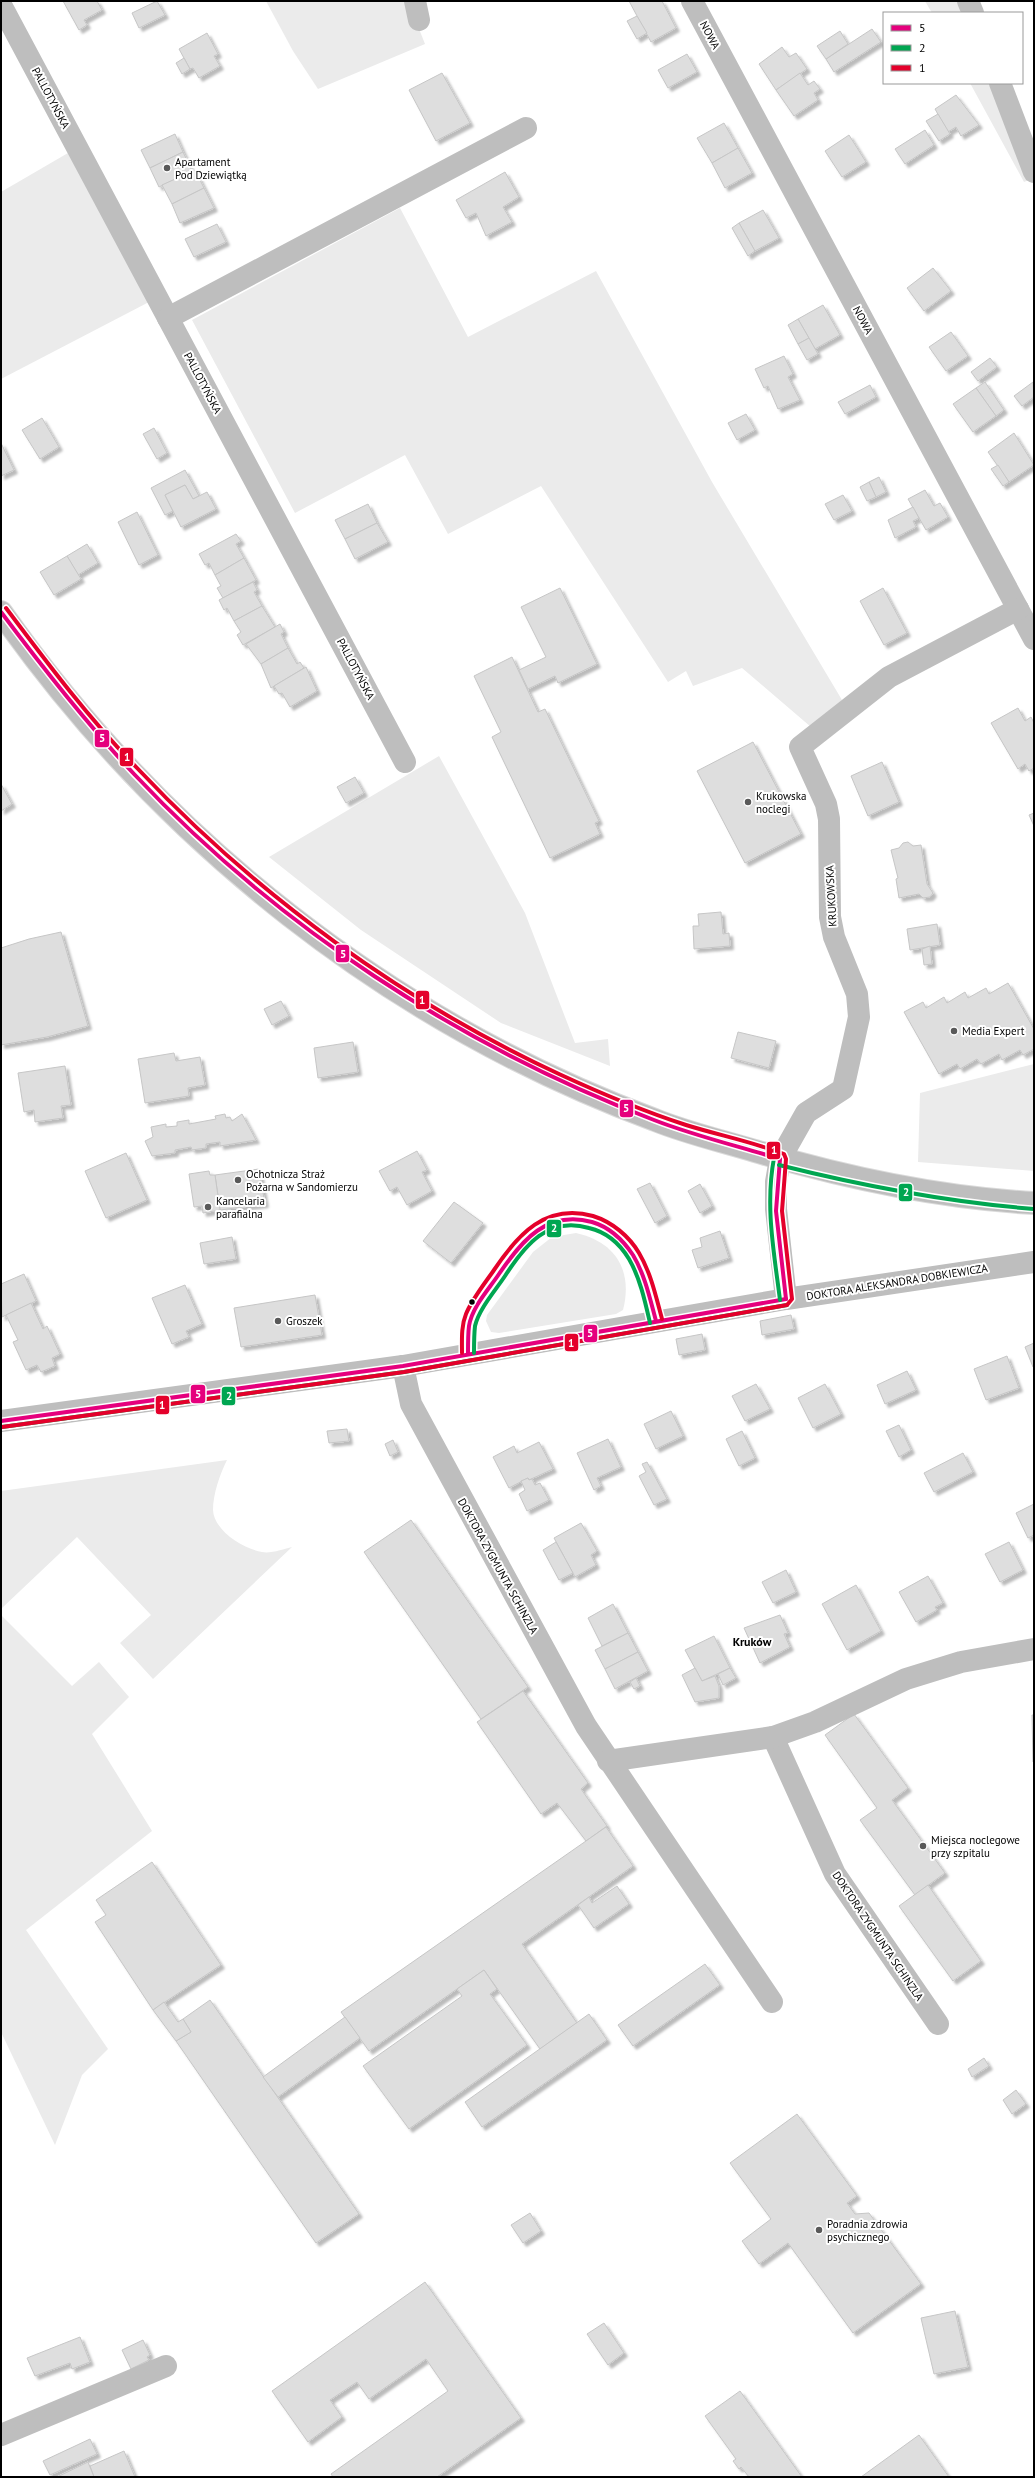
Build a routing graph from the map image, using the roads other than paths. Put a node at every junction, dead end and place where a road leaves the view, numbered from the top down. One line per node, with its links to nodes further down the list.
1 (692, 1): 9 (street, NOWA)
2 (968, 1): 4 (street)
3 (1, 5): 8 (street, PALLOTYŃSKA)
4 (973, 12)
5 (1000, 84): 7 (street)
6 (526, 128): 8 (street)
7 (1034, 172)
8 (168, 318): 12 (street, PALLOTYŃSKA)
9 (1018, 609): 11 (street, NOWA); 13 (street, KRUKOWSKA)
10 (1, 612): 13 (street)
11 (1034, 640)
12 (405, 762)
13 (780, 1159): 14 (street); 16 (street, KRUKOWSKA)
14 (1034, 1203)
15 (1034, 1262): 16 (street, DOKTORA ALEKSANDRA DOBKIEWICZA)
16 (786, 1299): 17 (street, DOKTORA ALEKSANDRA DOBKIEWICZA)
17 (403, 1366): 18 (street, DOKTORA ALEKSANDRA DOBKIEWICZA); 21 (street, DOKTORA ZYGMUNTA SCHINZLA)
18 (1, 1421)
19 (1034, 1649): 20 (street)
20 (773, 1737): 21 (street); 23 (street, DOKTORA ZYGMUNTA SCHINZLA)
21 (608, 1761): 22 (street, DOKTORA ZYGMUNTA SCHINZLA)
22 (772, 2002)
23 (938, 2024)
24 (166, 2366): 25 (street)
25 (1, 2435)

